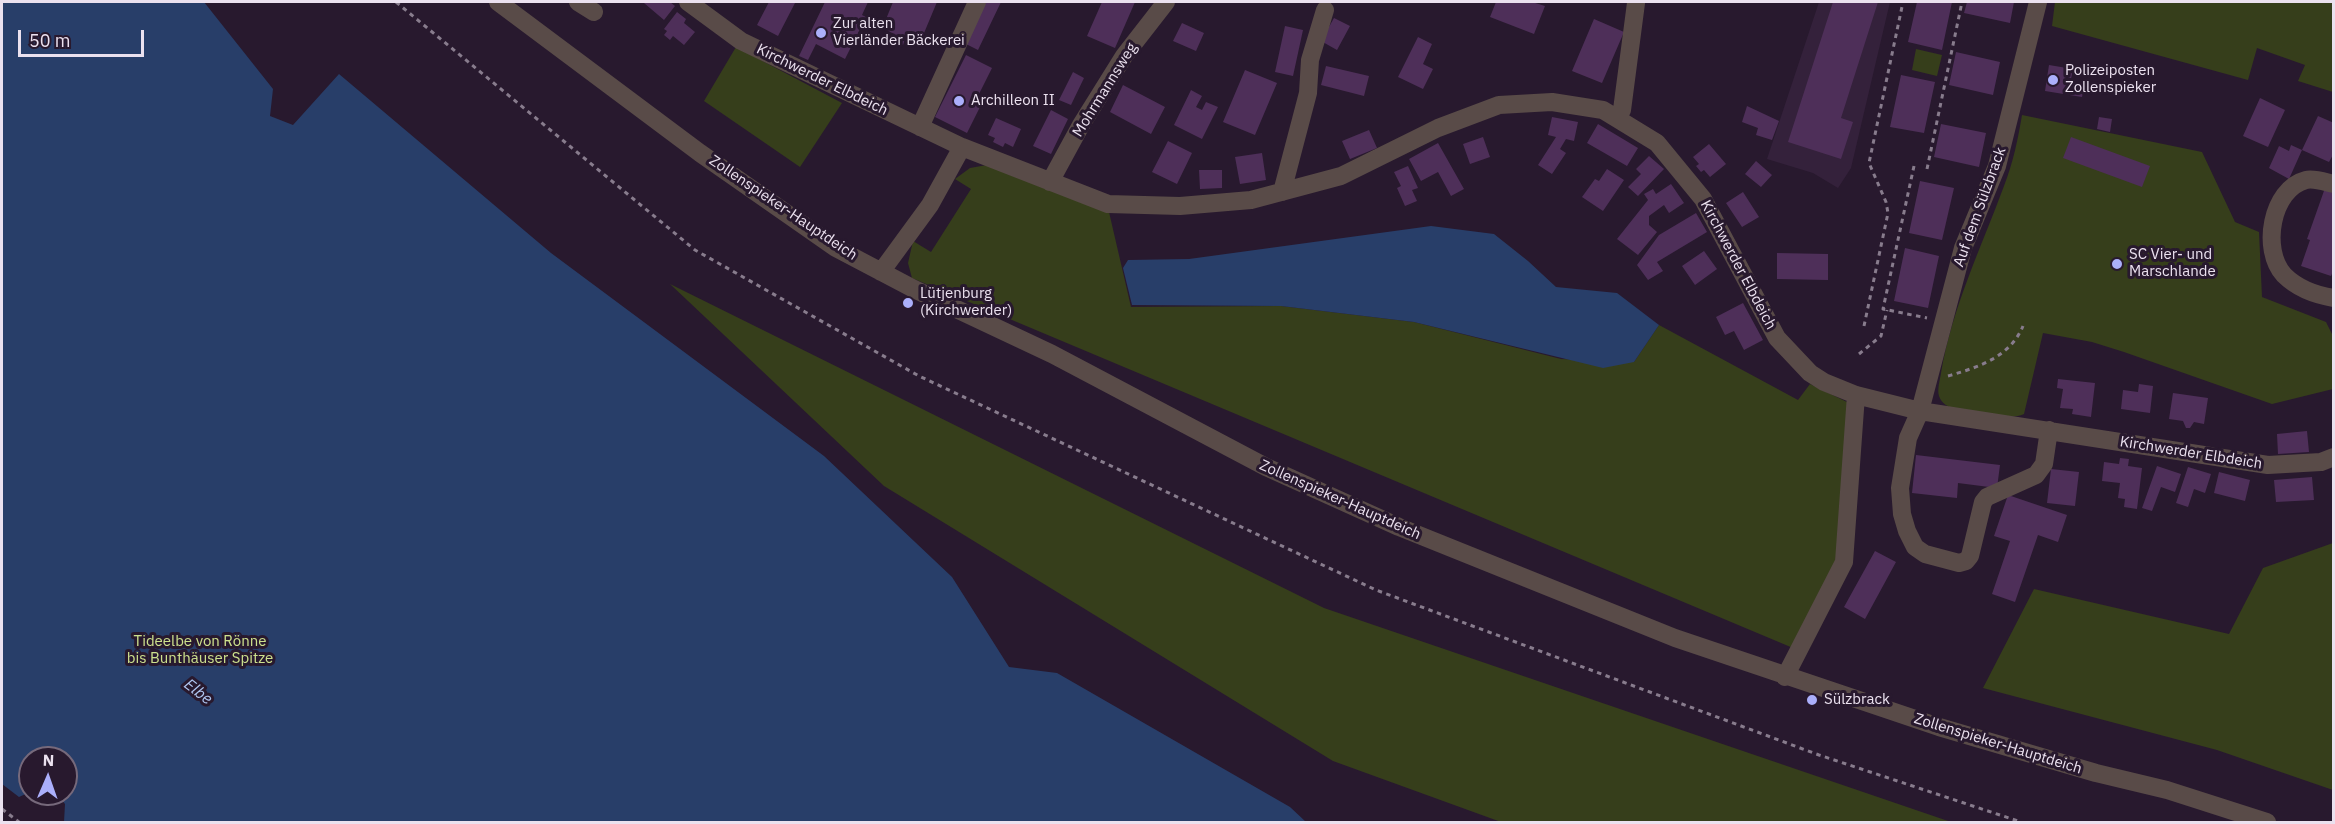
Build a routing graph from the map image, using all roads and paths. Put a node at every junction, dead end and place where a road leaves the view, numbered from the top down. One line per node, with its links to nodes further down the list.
1 (396, 2): 36 (path)
2 (498, 2): 21 (street, Zollenspieker-Hauptdeich)
3 (578, 2): 12 (street)
4 (688, 2): 14 (street, Kirchwerder Elbdeich)
5 (976, 2): 14 (street)
6 (1166, 2): 18 (street, Mohrmannsweg)
7 (1903, 2): 25 (path)
8 (1962, 2): 17 (path)
9 (2038, 2): 24 (street, Auf dem Sülzbrack)
10 (1636, 3): 13 (street)
11 (1325, 10): 20 (street)
12 (594, 12)
13 (1617, 118): 20 (street, Kirchwerder Elbdeich); 29 (street, Kirchwerder Elbdeich)
14 (920, 127): 15 (street, Kirchwerder Elbdeich)
15 (962, 147): 18 (street, Kirchwerder Elbdeich); 21 (street)
16 (1914, 166): 23 (path)
17 (1927, 169)
18 (1050, 182): 20 (street, Kirchwerder Elbdeich)
19 (2334, 184): 22 (street)
20 (1282, 192)
21 (880, 272): 33 (street, Zollenspieker-Hauptdeich)
22 (2334, 298)
23 (1887, 310): 24 (path); 27 (path)
24 (1943, 321): 28 (street, Auf dem Sülzbrack)
25 (1864, 326)
26 (2023, 326): 28 (path)
27 (1859, 354)
28 (1928, 379): 30 (street, Auf dem Sülzbrack)
29 (1856, 395): 30 (street, Kirchwerder Elbdeich); 33 (street)
30 (1920, 411): 31 (street, Kirchwerder Elbdeich); 31 (street, Auf dem Sülzbrack)
31 (2049, 430): 32 (street, Kirchwerder Elbdeich)
32 (2334, 457)
33 (1785, 677): 37 (street, Zollenspieker-Hauptdeich)
34 (2, 809): 35 (path)
35 (20, 822)
36 (2021, 822)
37 (2267, 822)

